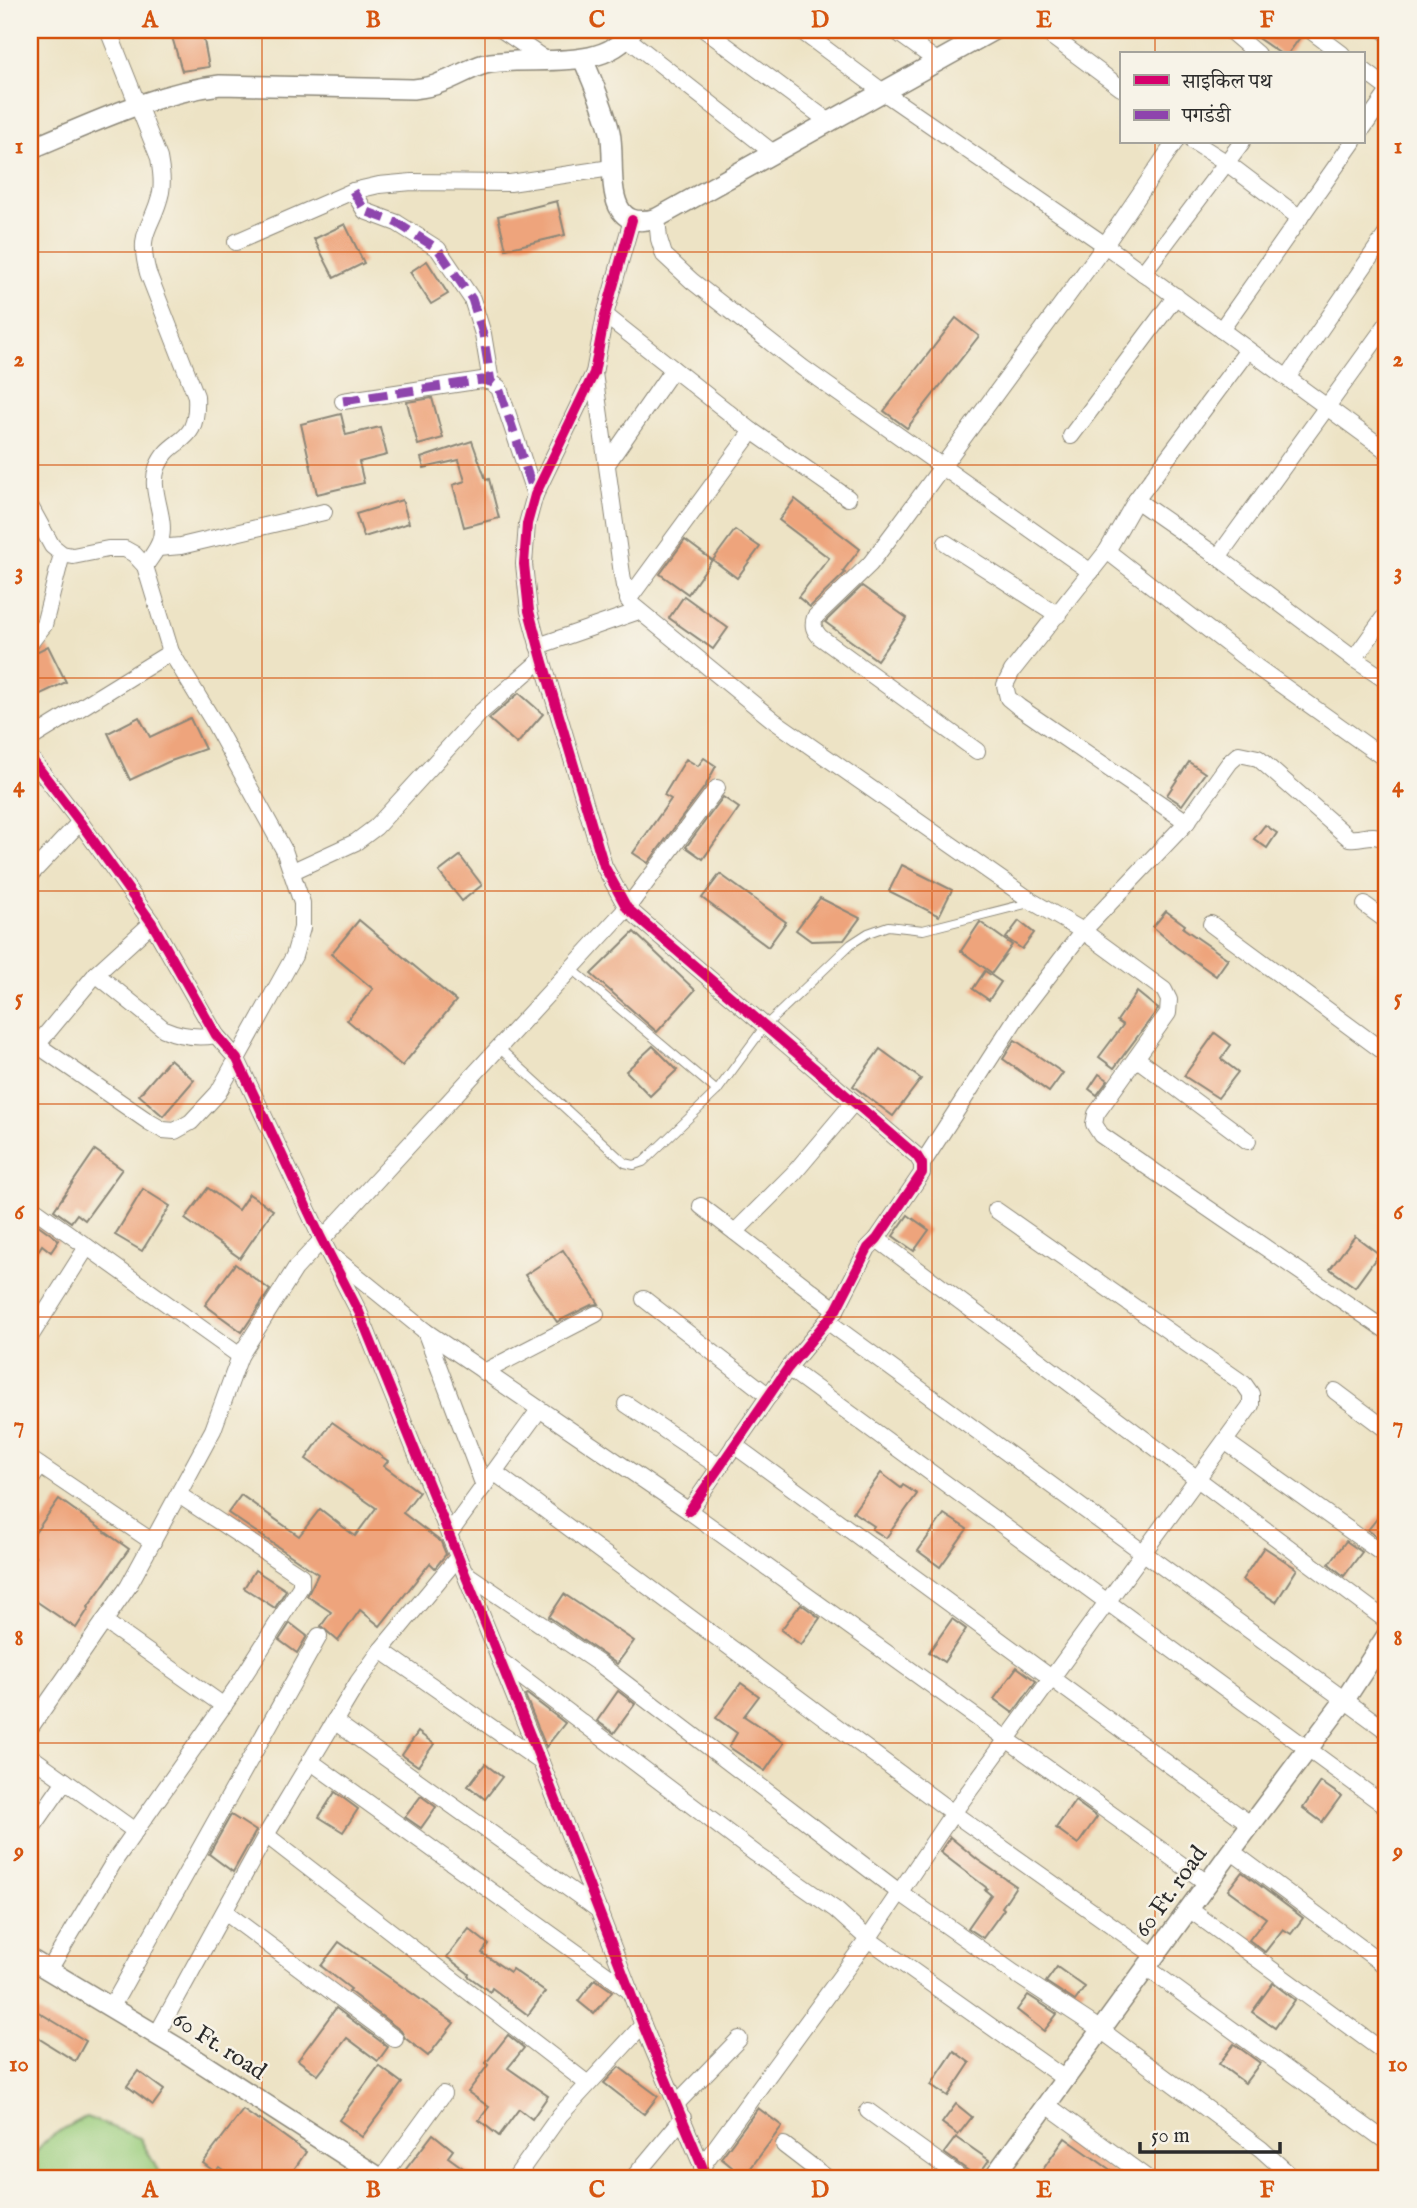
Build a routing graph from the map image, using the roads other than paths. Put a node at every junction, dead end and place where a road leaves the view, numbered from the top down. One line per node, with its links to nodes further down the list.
1 (108, 30): 23 (street)
2 (502, 30): 16 (street)
3 (705, 30): 24 (street)
4 (800, 30): 21 (street)
5 (894, 30): 17 (street)
6 (994, 30): 17 (street)
7 (1043, 30): 19 (street)
8 (1229, 30): 13 (street)
9 (1310, 30): 14 (street)
10 (1383, 30): 11 (street)
11 (1387, 33)
12 (630, 34): 15 (street); 31 (street)
13 (1249, 52)
14 (1339, 52)
15 (583, 59): 16 (street); 33 (street)
16 (546, 60): 23 (street)
17 (937, 61): 21 (street)
18 (1364, 71): 20 (street)
19 (1120, 87)
20 (1387, 88)
21 (883, 92): 24 (street); 40 (street)
22 (1387, 94): 25 (street)
23 (138, 105): 30 (street); 64 (street)
24 (828, 121): 31 (street)
25 (1364, 127)
26 (1174, 144): 40 (street)
27 (1197, 144): 32 (street)
28 (1241, 144): 32 (street)
29 (1352, 144): 36 (street)
30 (30, 149)
31 (772, 152): 35 (street)
32 (1227, 163): 36 (street); 41 (street)
33 (611, 168): 34 (street); 37 (street)
34 (353, 191): 39 (street); 50 (street)
35 (657, 218): 37 (street); 57 (street)
36 (1300, 218): 45 (street)
37 (632, 220): 43 (street)
38 (1387, 233): 49 (street)
39 (236, 242)
40 (1105, 245): 41 (street); 57 (street)
41 (1143, 273): 42 (street)
42 (1176, 296): 45 (street); 54 (street)
43 (605, 316): 47 (street); 48 (street)
44 (1387, 324): 52 (street)
45 (1221, 330): 46 (street)
46 (1248, 350): 49 (street); 60 (street)
47 (673, 369): 53 (street); 56 (street)
48 (594, 373): 56 (street); 58 (street)
49 (1287, 378): 52 (street)
50 (491, 382): 51 (street); 58 (street)
51 (343, 401)
52 (1329, 408): 55 (street); 67 (street)
53 (752, 431): 59 (street); 70 (street)
54 (1070, 436)
55 (1387, 451)
56 (607, 464): 70 (street)
57 (941, 467): 69 (street); 79 (street)
58 (535, 495): 75 (street)
59 (848, 498)
60 (1136, 500): 65 (street); 67 (street)
61 (30, 506): 66 (street)
62 (324, 512): 64 (street)
63 (946, 543): 72 (street)
64 (158, 548): 68 (street)
65 (1107, 551): 69 (street); 81 (street)
66 (62, 554): 68 (street); 73 (street)
67 (1219, 557): 76 (street)
68 (145, 566): 74 (street)
69 (1091, 572): 72 (street)
70 (634, 605): 75 (street); 88 (street)
71 (1387, 613): 76 (street)
72 (1058, 615): 84 (street)
73 (30, 643)
74 (172, 652): 78 (street); 86 (street)
75 (540, 652): 86 (street); 90 (street)
76 (1353, 659): 77 (street)
77 (1387, 681)
78 (30, 739)
79 (977, 751)
80 (30, 757): 83 (street)
81 (1387, 760)
82 (717, 788): 90 (street)
83 (80, 822): 87 (street); 92 (street)
84 (1187, 822): 85 (street); 94 (street)
85 (1387, 840)
86 (293, 871): 103 (street)
87 (30, 875)
88 (1033, 902): 94 (street); 97 (lane)
89 (1366, 905): 91 (street)
90 (627, 908): 95 (street); 97 (street)
91 (1387, 921)
92 (152, 923): 96 (street); 98 (street)
93 (1211, 924): 101 (street)
94 (1083, 932): 102 (street); 107 (street)
95 (571, 968): 100 (street); 104 (lane)
96 (96, 974): 98 (street); 99 (street)
97 (765, 1026): 104 (lane); 105 (street)
98 (215, 1035): 103 (street)
99 (33, 1043): 103 (street)
100 (498, 1047): 104 (lane); 112 (street)
101 (1387, 1054)
102 (1136, 1058): 106 (street); 120 (street)
103 (237, 1059): 112 (street)
104 (717, 1091)
105 (854, 1102): 107 (street); 111 (street)
106 (1248, 1141)
107 (922, 1164): 113 (street)
108 (30, 1206): 114 (street)
109 (701, 1206): 111 (street)
110 (996, 1210): 130 (street)
111 (736, 1233): 118 (street)
112 (321, 1238): 115 (street); 122 (street)
113 (877, 1240): 118 (street); 135 (street)
114 (87, 1247): 121 (street); 122 (street)
115 (331, 1254): 119 (street); 140 (street)
116 (644, 1299): 126 (street)
117 (596, 1314): 124 (street)
118 (832, 1315): 123 (street); 142 (street)
119 (425, 1331): 124 (street); 137 (street)
120 (1387, 1331)
121 (30, 1337)
122 (240, 1356): 138 (street)
123 (788, 1368): 126 (street); 146 (street)
124 (484, 1372): 128 (street)
125 (1335, 1391): 129 (street)
126 (769, 1396): 131 (street)
127 (626, 1404): 133 (street)
128 (539, 1410): 134 (street); 139 (street)
129 (1387, 1430)
130 (1226, 1442): 135 (street); 144 (street)
131 (734, 1446): 133 (street); 152 (street)
132 (35, 1463): 136 (street); 141 (street)
133 (719, 1466): 139 (street)
134 (494, 1472): 137 (street); 165 (street)
135 (1198, 1479): 142 (street); 148 (street)
136 (30, 1481)
137 (484, 1486): 140 (street)
138 (179, 1495): 141 (street); 154 (street)
139 (689, 1511): 158 (street)
140 (449, 1534): 143 (street)
141 (153, 1542): 147 (street)
142 (1143, 1553): 146 (street); 153 (street)
143 (458, 1557): 145 (street); 150 (street)
144 (1387, 1557)
145 (465, 1573): 151 (street); 172 (street)
146 (1107, 1602): 152 (street); 159 (street)
147 (104, 1621): 154 (street); 156 (street)
148 (1387, 1633): 153 (street, 60 Ft. road)
149 (320, 1636): 182 (street)
150 (381, 1650): 155 (street); 162 (street)
151 (500, 1661): 162 (street); 176 (street)
152 (1051, 1678): 158 (street); 166 (street)
153 (1344, 1700): 157 (street); 159 (street, 60 Ft. road)
154 (224, 1706): 168 (street)
155 (334, 1721): 161 (street); 174 (street)
156 (30, 1728)
157 (1387, 1731)
158 (1007, 1740): 165 (street); 171 (street)
159 (1307, 1749): 164 (street); 166 (street, 60 Ft. road)
160 (30, 1756): 163 (street)
161 (310, 1761): 169 (street); 181 (street)
162 (541, 1762): 174 (street)
163 (65, 1781): 167 (street); 168 (street)
164 (1387, 1807)
165 (953, 1813): 172 (street); 178 (street)
166 (1251, 1824): 170 (street, 60 Ft. road)
167 (30, 1831)
168 (135, 1831): 180 (street)
169 (266, 1835): 175 (street); 190 (street)
170 (1231, 1851): 171 (street, 60 Ft. road); 179 (street)
171 (1207, 1884): 173 (street, 60 Ft. road)
172 (899, 1892): 176 (street); 184 (street)
173 (1189, 1909): 178 (street, 60 Ft. road); 188 (street)
174 (600, 1911): 181 (street)
175 (225, 1912): 185 (street); 186 (street)
176 (868, 1939): 189 (street); 197 (street)
177 (30, 1959): 180 (street, 60 Ft. road)
178 (1150, 1962): 184 (street, 60 Ft. road); 195 (street)
179 (1387, 1967)
180 (49, 1970): 182 (street, 60 Ft. road)
181 (631, 1991): 183 (street)
182 (111, 2008): 185 (street, 60 Ft. road)
183 (643, 2025): 190 (street); 193 (street)
184 (1101, 2030): 189 (street, 60 Ft. road); 205 (street)
185 (156, 2034): 198 (street, 60 Ft. road)
186 (395, 2039)
187 (739, 2039): 193 (street)
188 (1387, 2054)
189 (1065, 2079): 192 (street, 60 Ft. road)
190 (588, 2084): 199 (street)
191 (443, 2094): 198 (street)
192 (1047, 2105): 203 (street, 60 Ft. road); 204 (street)
193 (680, 2110): 197 (street); 200 (street)
194 (868, 2111): 202 (street)
195 (1387, 2142)
196 (783, 2145): 201 (street)
197 (704, 2172)
198 (381, 2178)
199 (515, 2178)
200 (633, 2178)
201 (827, 2178)
202 (961, 2178)
203 (993, 2178)
204 (1147, 2178)
205 (1293, 2178)

